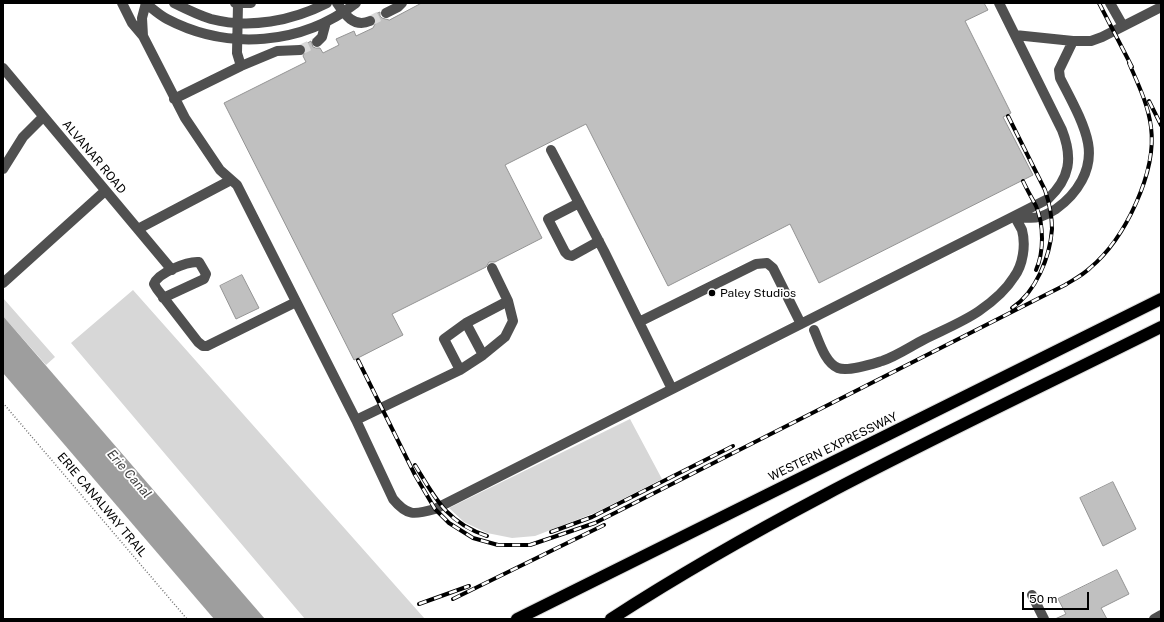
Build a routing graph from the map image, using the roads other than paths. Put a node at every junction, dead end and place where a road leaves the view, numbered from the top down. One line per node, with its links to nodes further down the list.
1 (122, 3): 20 (street)
2 (145, 3): 20 (street); 21 (street)
3 (174, 3): 17 (street)
4 (236, 3): 5 (street); 17 (street)
5 (251, 3)
6 (327, 3): 17 (street)
7 (337, 3): 13 (street)
8 (356, 3): 13 (street)
9 (402, 3): 14 (street)
10 (999, 3): 19 (street)
11 (1110, 3): 18 (street)
12 (1156, 7): 18 (street)
13 (344, 13): 15 (street); 16 (street)
14 (386, 13)
15 (370, 21)
16 (326, 22): 21 (street); 23 (street)
17 (237, 23): 21 (street)
18 (1123, 26): 22 (street)
19 (1015, 35): 22 (street); 34 (street)
20 (143, 36): 27 (street)
21 (237, 40): 25 (street)
22 (1073, 41): 34 (street)
23 (317, 42)
24 (300, 50): 25 (street)
25 (240, 66): 27 (street)
26 (3, 68): 28 (street, ALVANAR ROAD)
27 (174, 99): 31 (street)
28 (43, 117): 30 (street); 32 (street, ALVANAR ROAD)
29 (551, 150): 33 (street)
30 (3, 169)
31 (231, 180): 35 (street); 43 (street)
32 (105, 191): 35 (street, ALVANAR ROAD); 39 (street)
33 (579, 203): 36 (street); 36 (street)
34 (1015, 217): 46 (street); 48 (street)
35 (138, 229): 37 (street, ALVANAR ROAD)
36 (599, 241): 44 (street)
37 (169, 266): 40 (street); 40 (street)
38 (492, 268): 42 (street)
39 (3, 283)
40 (163, 298): 43 (street)
41 (1161, 299): 55 (highway, WESTERN EXPRESSWAY)
42 (508, 301): 45 (street); 49 (street)
43 (296, 302): 52 (street)
44 (639, 322): 46 (street); 51 (street)
45 (466, 323): 49 (street); 50 (street)
46 (801, 324): 51 (street)
47 (1161, 327): 56 (highway)
48 (814, 330)
49 (483, 355): 50 (street)
50 (460, 370): 52 (street)
51 (672, 389): 52 (street)
52 (356, 420)
53 (1032, 595): 57 (street)
54 (1161, 615): 58 (street)
55 (525, 617)
56 (611, 619)
57 (1044, 619)
58 (1154, 619)

